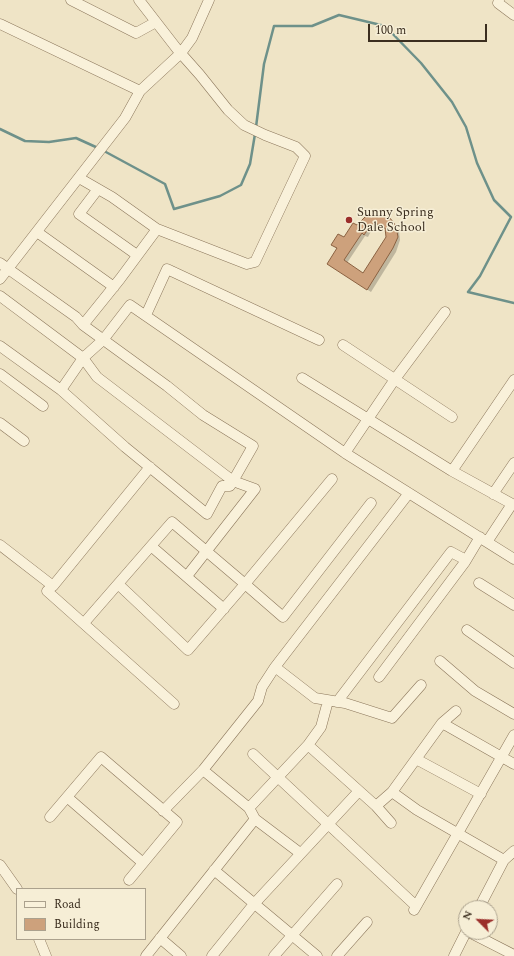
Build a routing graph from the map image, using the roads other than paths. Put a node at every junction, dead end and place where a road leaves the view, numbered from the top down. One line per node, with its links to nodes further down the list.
1 (71, 0): 6 (street)
2 (139, 0): 6 (street)
3 (209, 0): 8 (street)
4 (496, 1): 5 (street)
5 (514, 15)
6 (156, 22): 8 (street)
7 (0, 24): 9 (street)
8 (181, 53): 9 (street); 12 (street)
9 (140, 91): 10 (street)
10 (79, 178): 11 (street); 13 (street)
11 (98, 188): 12 (street); 14 (street)
12 (157, 229): 14 (street)
13 (37, 232): 15 (street); 17 (street)
14 (137, 255): 17 (street)
15 (4, 266): 16 (street); 21 (street)
16 (0, 279)
17 (114, 287): 21 (street)
18 (0, 296): 26 (street)
19 (446, 312): 29 (street)
20 (146, 315): 22 (street); 23 (street); 37 (street)
21 (83, 325): 22 (street)
22 (103, 340): 26 (street); 42 (street)
23 (319, 340)
24 (343, 345): 29 (street)
25 (0, 346): 31 (street)
26 (83, 358): 31 (street); 42 (street)
27 (0, 374): 32 (street)
28 (302, 378): 34 (street)
29 (395, 379): 33 (street); 34 (street)
30 (514, 380): 40 (street)
31 (61, 390): 39 (street)
32 (43, 406)
33 (452, 417)
34 (368, 419): 37 (street); 40 (street)
35 (0, 423): 36 (street)
36 (24, 441)
37 (345, 453): 43 (street)
38 (514, 463): 44 (street)
39 (150, 467): 42 (street); 57 (street)
40 (452, 471): 44 (street)
41 (332, 479): 56 (street)
42 (232, 481): 50 (street)
43 (409, 493): 47 (street); 64 (street)
44 (493, 494): 46 (street)
45 (371, 503): 56 (street)
46 (513, 505): 47 (street)
47 (484, 540): 51 (street); 52 (street)
48 (0, 546): 57 (street)
49 (151, 546): 50 (street); 53 (street); 55 (street)
50 (206, 551): 53 (street); 56 (street)
51 (514, 558)
52 (466, 560): 65 (street); 67 (street)
53 (187, 576): 59 (street)
54 (479, 583): 58 (street)
55 (118, 584): 59 (street); 60 (street)
56 (245, 584): 59 (street)
57 (53, 586): 60 (street)
58 (514, 605)
59 (224, 609)
60 (84, 624): 68 (street)
61 (467, 630): 63 (street)
62 (440, 661): 70 (street)
63 (514, 662)
64 (275, 667): 67 (street); 78 (street)
65 (379, 677)
66 (421, 685): 67 (street)
67 (333, 701): 73 (street)
68 (174, 704)
69 (456, 711): 71 (street)
70 (514, 714)
71 (442, 723): 75 (street); 76 (street)
72 (514, 735): 75 (street)
73 (308, 745): 79 (street); 80 (street)
74 (253, 754): 79 (street)
75 (502, 758): 77 (street); 82 (street)
76 (416, 759): 81 (street); 82 (street)
77 (514, 764)
78 (203, 770): 85 (street); 86 (street)
79 (279, 777): 85 (street); 89 (street)
80 (358, 792): 84 (street); 89 (street)
81 (392, 792): 84 (street); 91 (street)
82 (481, 794): 91 (street)
83 (67, 796): 86 (street); 87 (street); 95 (street)
84 (376, 806): 90 (street)
85 (249, 808): 88 (street)
86 (163, 811): 95 (street)
87 (50, 816)
88 (255, 819): 93 (street); 97 (street)
89 (328, 823): 91 (street); 93 (street)
90 (391, 823)
91 (458, 834): 94 (street)
92 (514, 851): 94 (street)
93 (300, 853): 102 (street)
94 (504, 860): 101 (street)
95 (143, 863): 98 (street)
96 (0, 865): 100 (street)
97 (214, 870): 102 (street); 105 (street)
98 (129, 880)
99 (337, 884): 104 (street)
100 (16, 888)
101 (483, 900)
102 (254, 904): 104 (street); 113 (street)
103 (367, 922): 116 (street)
104 (292, 935): 114 (street); 115 (street)
105 (160, 938): 111 (street); 112 (street)
106 (39, 940): 110 (street)
107 (463, 940): 117 (street)
108 (484, 940): 109 (street)
109 (514, 955)
110 (46, 956)
111 (146, 956)
112 (181, 956)
113 (212, 956)
114 (274, 956)
115 (317, 956)
116 (337, 956)
117 (454, 956)

